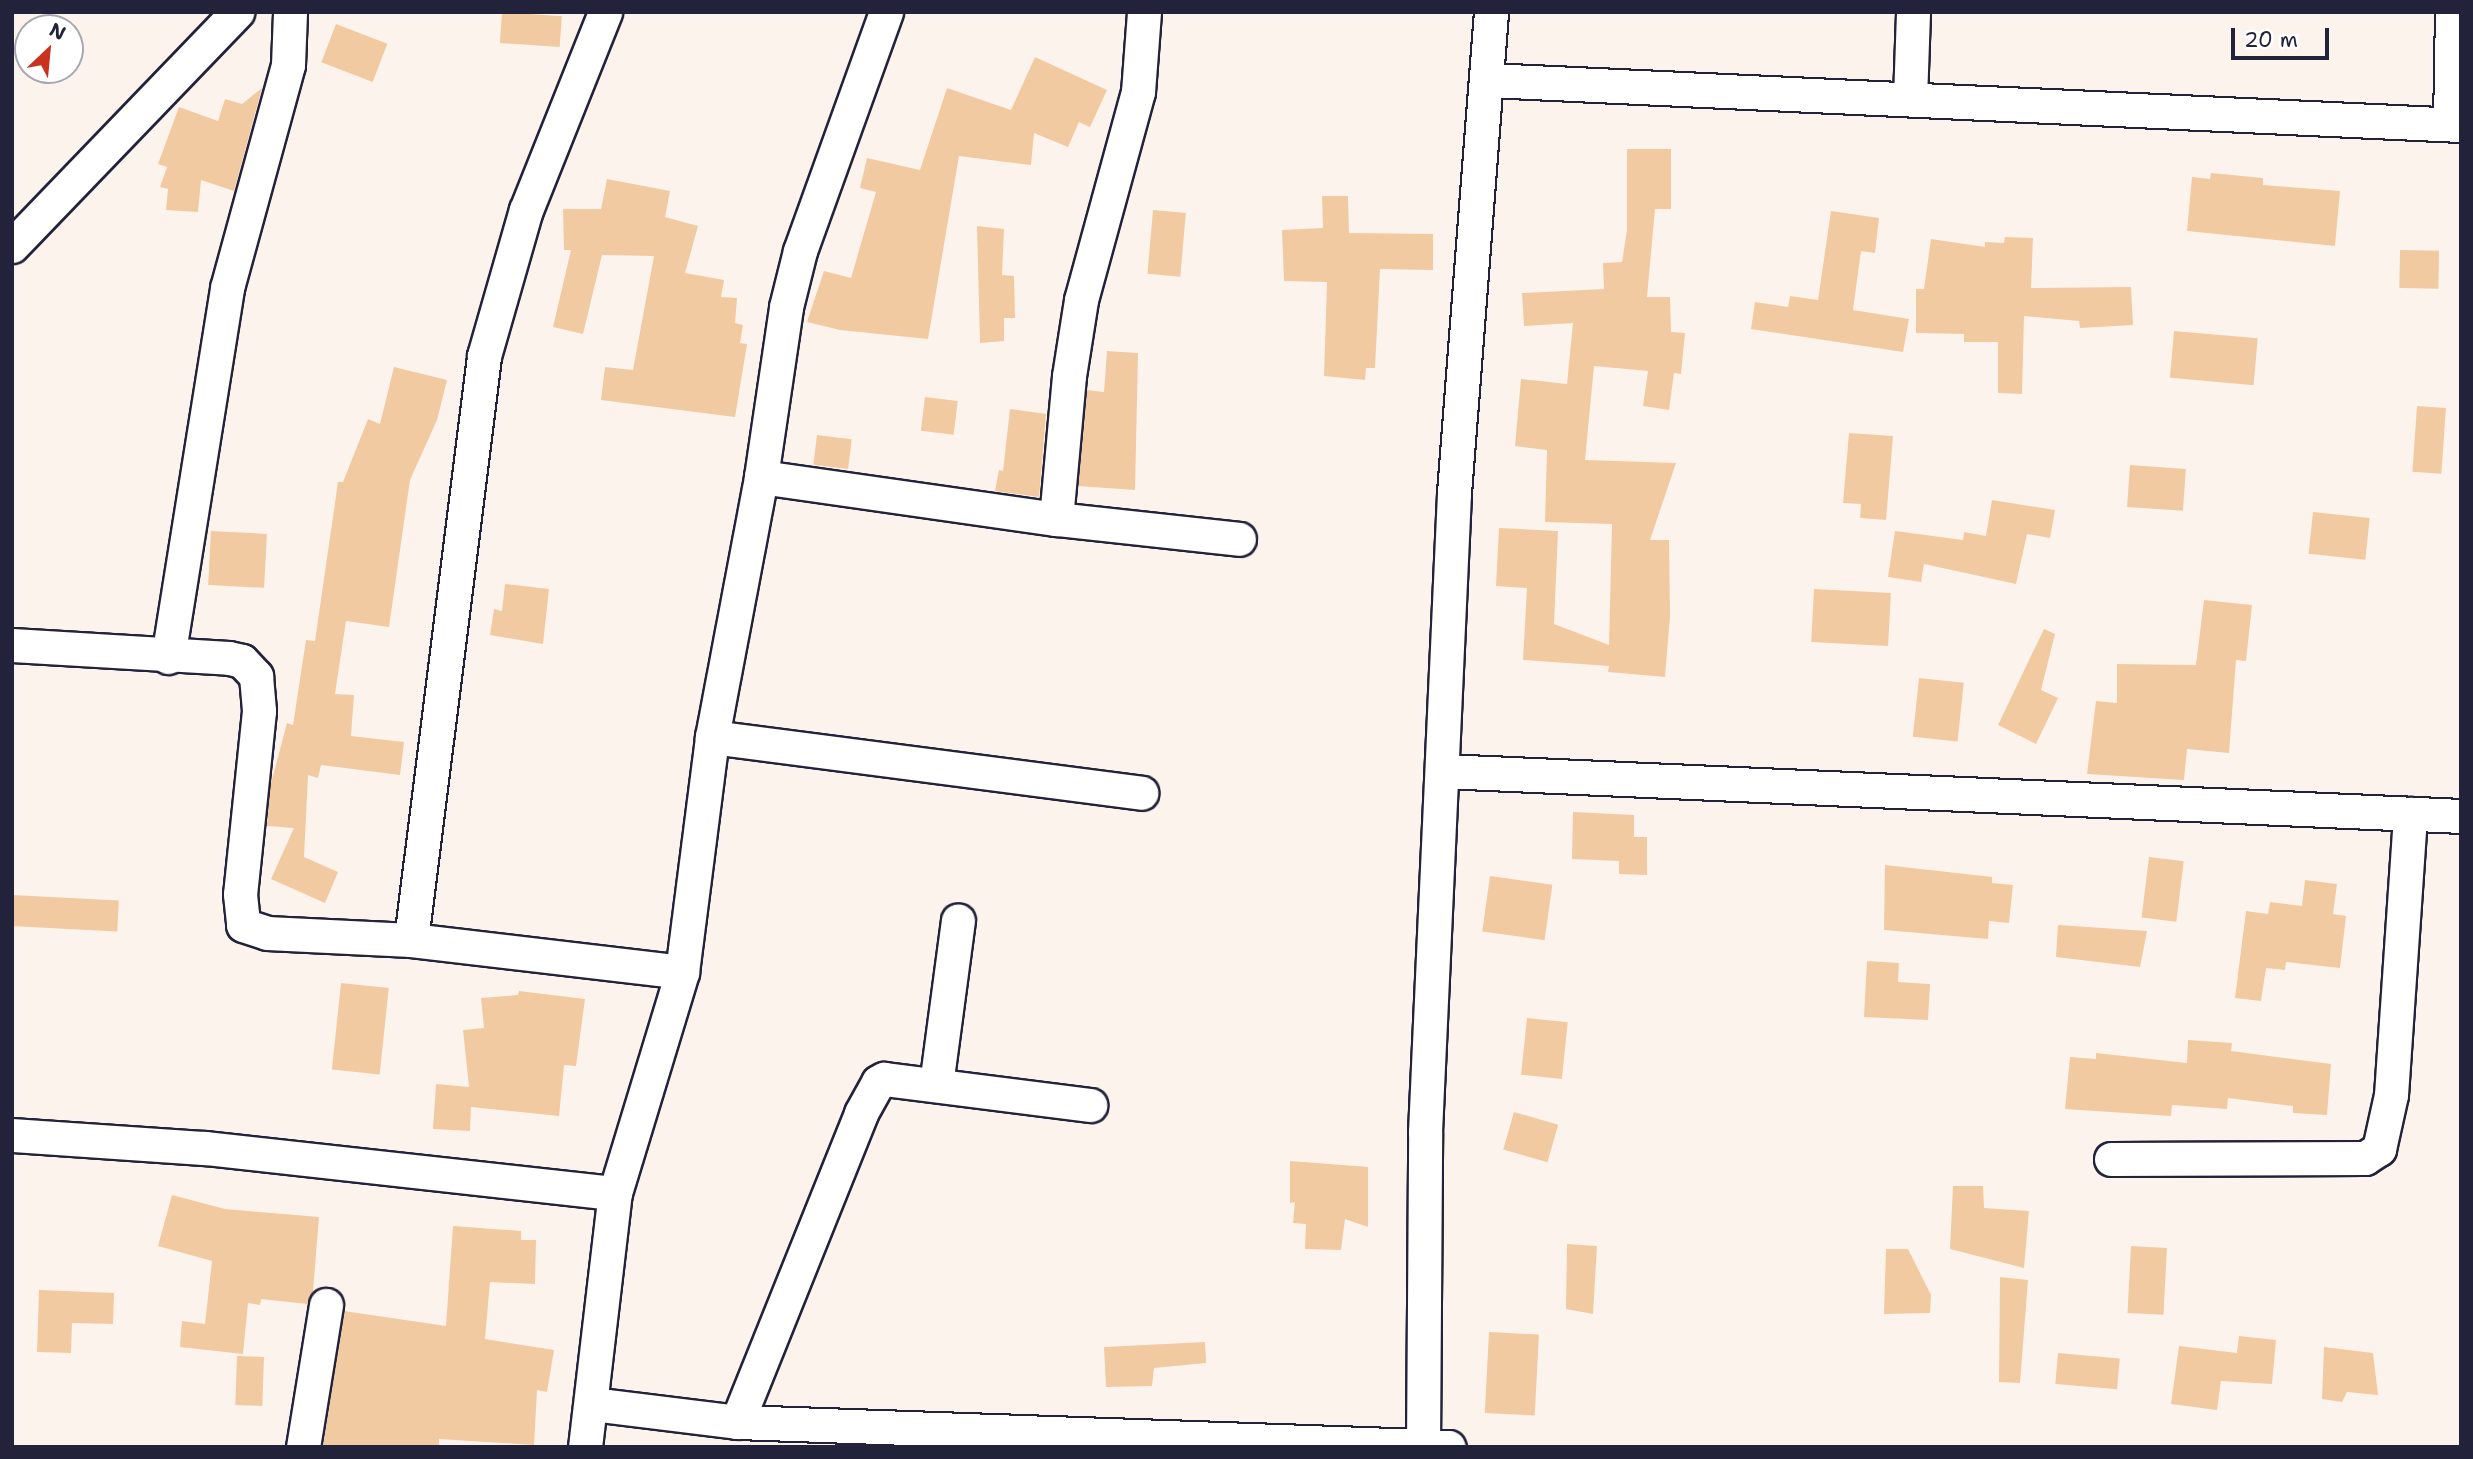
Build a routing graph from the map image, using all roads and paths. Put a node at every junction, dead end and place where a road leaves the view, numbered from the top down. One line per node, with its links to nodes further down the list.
1 (237, 12): 12 (street)
2 (290, 12): 17 (street)
3 (605, 12): 24 (street)
4 (886, 12): 13 (street)
5 (1144, 12): 14 (street)
6 (1491, 12): 9 (street)
7 (1913, 12): 10 (street)
8 (2452, 12): 11 (street)
9 (1488, 80): 10 (street); 19 (street)
10 (1910, 99): 11 (street)
11 (2455, 124)
12 (12, 246)
13 (761, 477): 14 (street); 18 (street)
14 (1056, 519): 15 (street)
15 (1238, 539)
16 (12, 645): 17 (street)
17 (167, 657): 24 (street)
18 (712, 737): 20 (street); 25 (street)
19 (1443, 771): 21 (street); 35 (street)
20 (1141, 793)
21 (2410, 814): 22 (street); 29 (street)
22 (2461, 816)
23 (958, 920): 26 (street)
24 (411, 940): 25 (street)
25 (682, 972): 30 (street)
26 (936, 1085): 27 (street); 33 (street)
27 (1090, 1105)
28 (12, 1135): 30 (street)
29 (2110, 1159)
30 (615, 1193): 32 (street)
31 (326, 1305): 36 (street)
32 (591, 1404): 33 (street); 37 (street)
33 (737, 1422): 34 (street)
34 (1073, 1441): 35 (street)
35 (1431, 1446)
36 (303, 1447)
37 (585, 1447)

